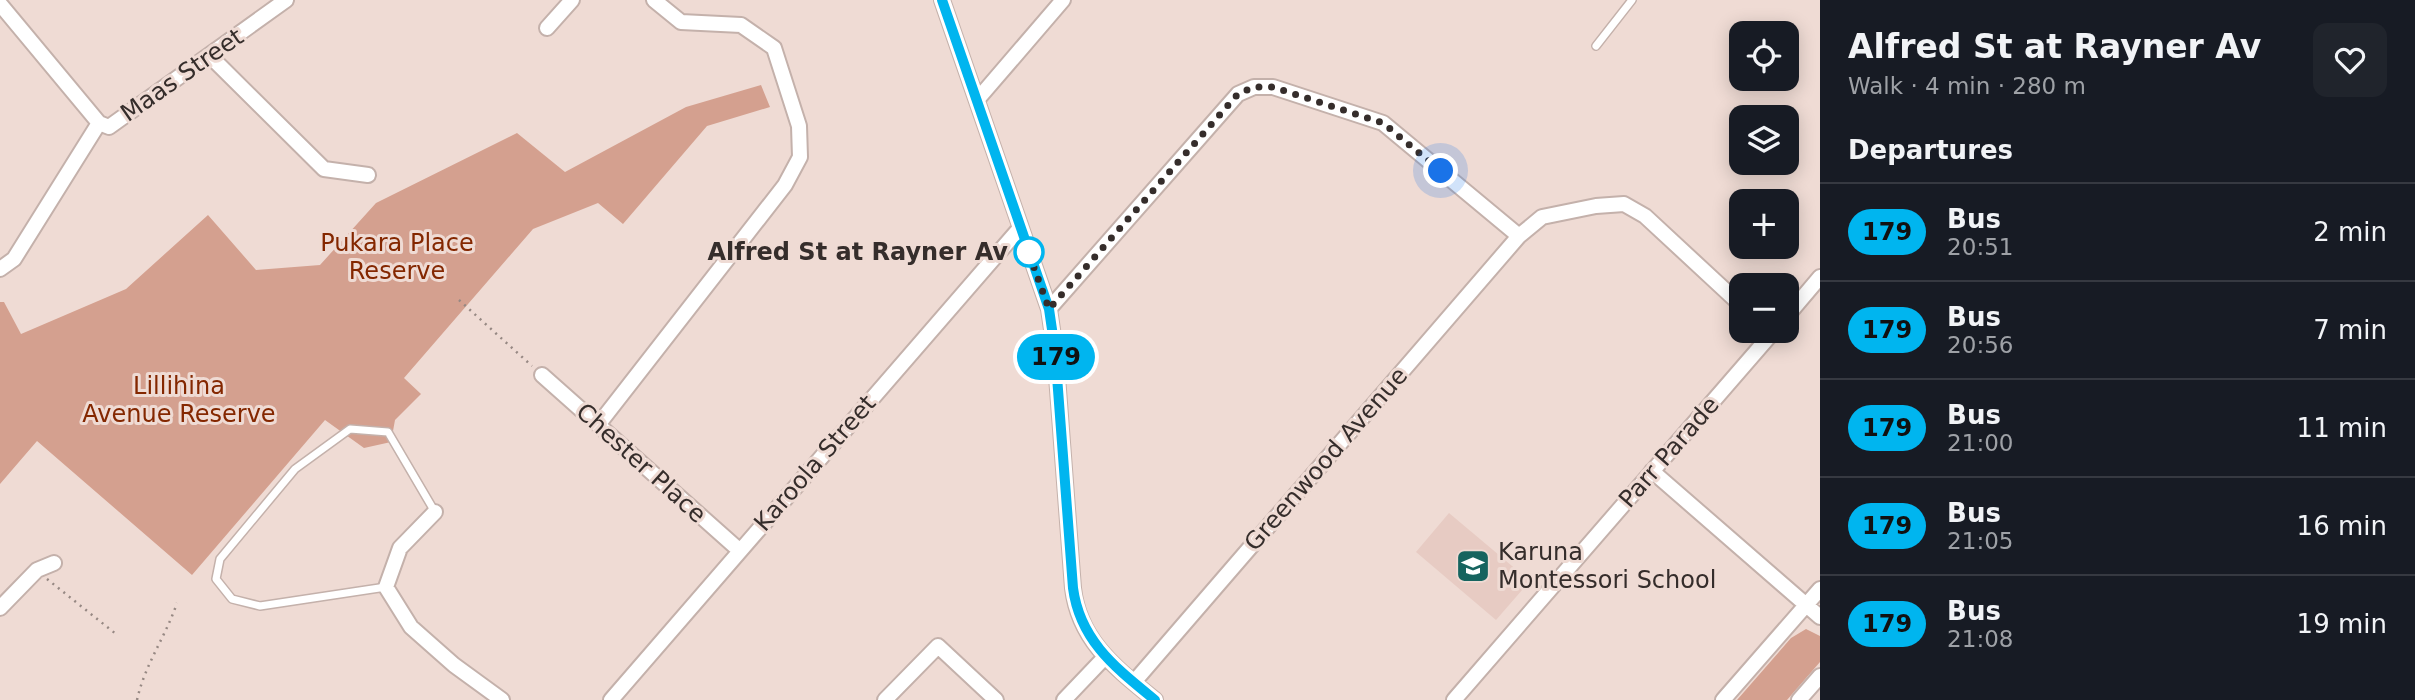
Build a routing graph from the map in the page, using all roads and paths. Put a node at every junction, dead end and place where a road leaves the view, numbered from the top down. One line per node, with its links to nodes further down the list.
1 (286, 0): 10 (street, Maas Street)
2 (572, 0): 8 (street)
3 (654, 0): 24 (street)
4 (942, 0): 11 (street)
5 (1063, 0): 11 (street)
6 (1632, 0): 9 (lane)
7 (0, 4): 12 (street, Maas Street)
8 (547, 28)
9 (1596, 46)
10 (210, 56): 12 (street, Maas Street); 13 (street)
11 (977, 100): 14 (street)
12 (99, 123): 16 (street)
13 (369, 175)
14 (1020, 228): 21 (street); 27 (street, Karoola Street)
15 (1519, 236): 18 (street, Greenwood Avenue); 21 (street); 39 (street, Greenwood Avenue)
16 (0, 269)
17 (1820, 277): 20 (street)
18 (1729, 294)
19 (459, 300): 23 (path)
20 (1799, 302)
21 (1049, 309): 37 (street)
22 (1763, 343): 25 (street, Parr Parade)
23 (542, 375): 24 (street, Chester Place)
24 (598, 425): 27 (street, Chester Place)
25 (1652, 471): 33 (street); 47 (street, Parr Parade)
26 (435, 513): 30 (street); 30 (lane)
27 (739, 550): 42 (street, Karoola Street)
28 (54, 563): 29 (street)
29 (37, 570): 34 (street); 36 (path)
30 (386, 587): 41 (street)
31 (1820, 589): 33 (street)
32 (177, 603): 40 (path)
33 (1806, 605): 35 (street); 48 (street)
34 (0, 608)
35 (1820, 617)
36 (116, 634)
37 (1105, 657): 39 (street); 45 (street)
38 (1820, 676): 49 (street)
39 (1134, 682): 46 (street)
40 (137, 700)
41 (502, 700)
42 (611, 700)
43 (885, 700): 44 (street)
44 (996, 700)
45 (1064, 700)
46 (1155, 700)
47 (1454, 700)
48 (1723, 700)
49 (1799, 700)

